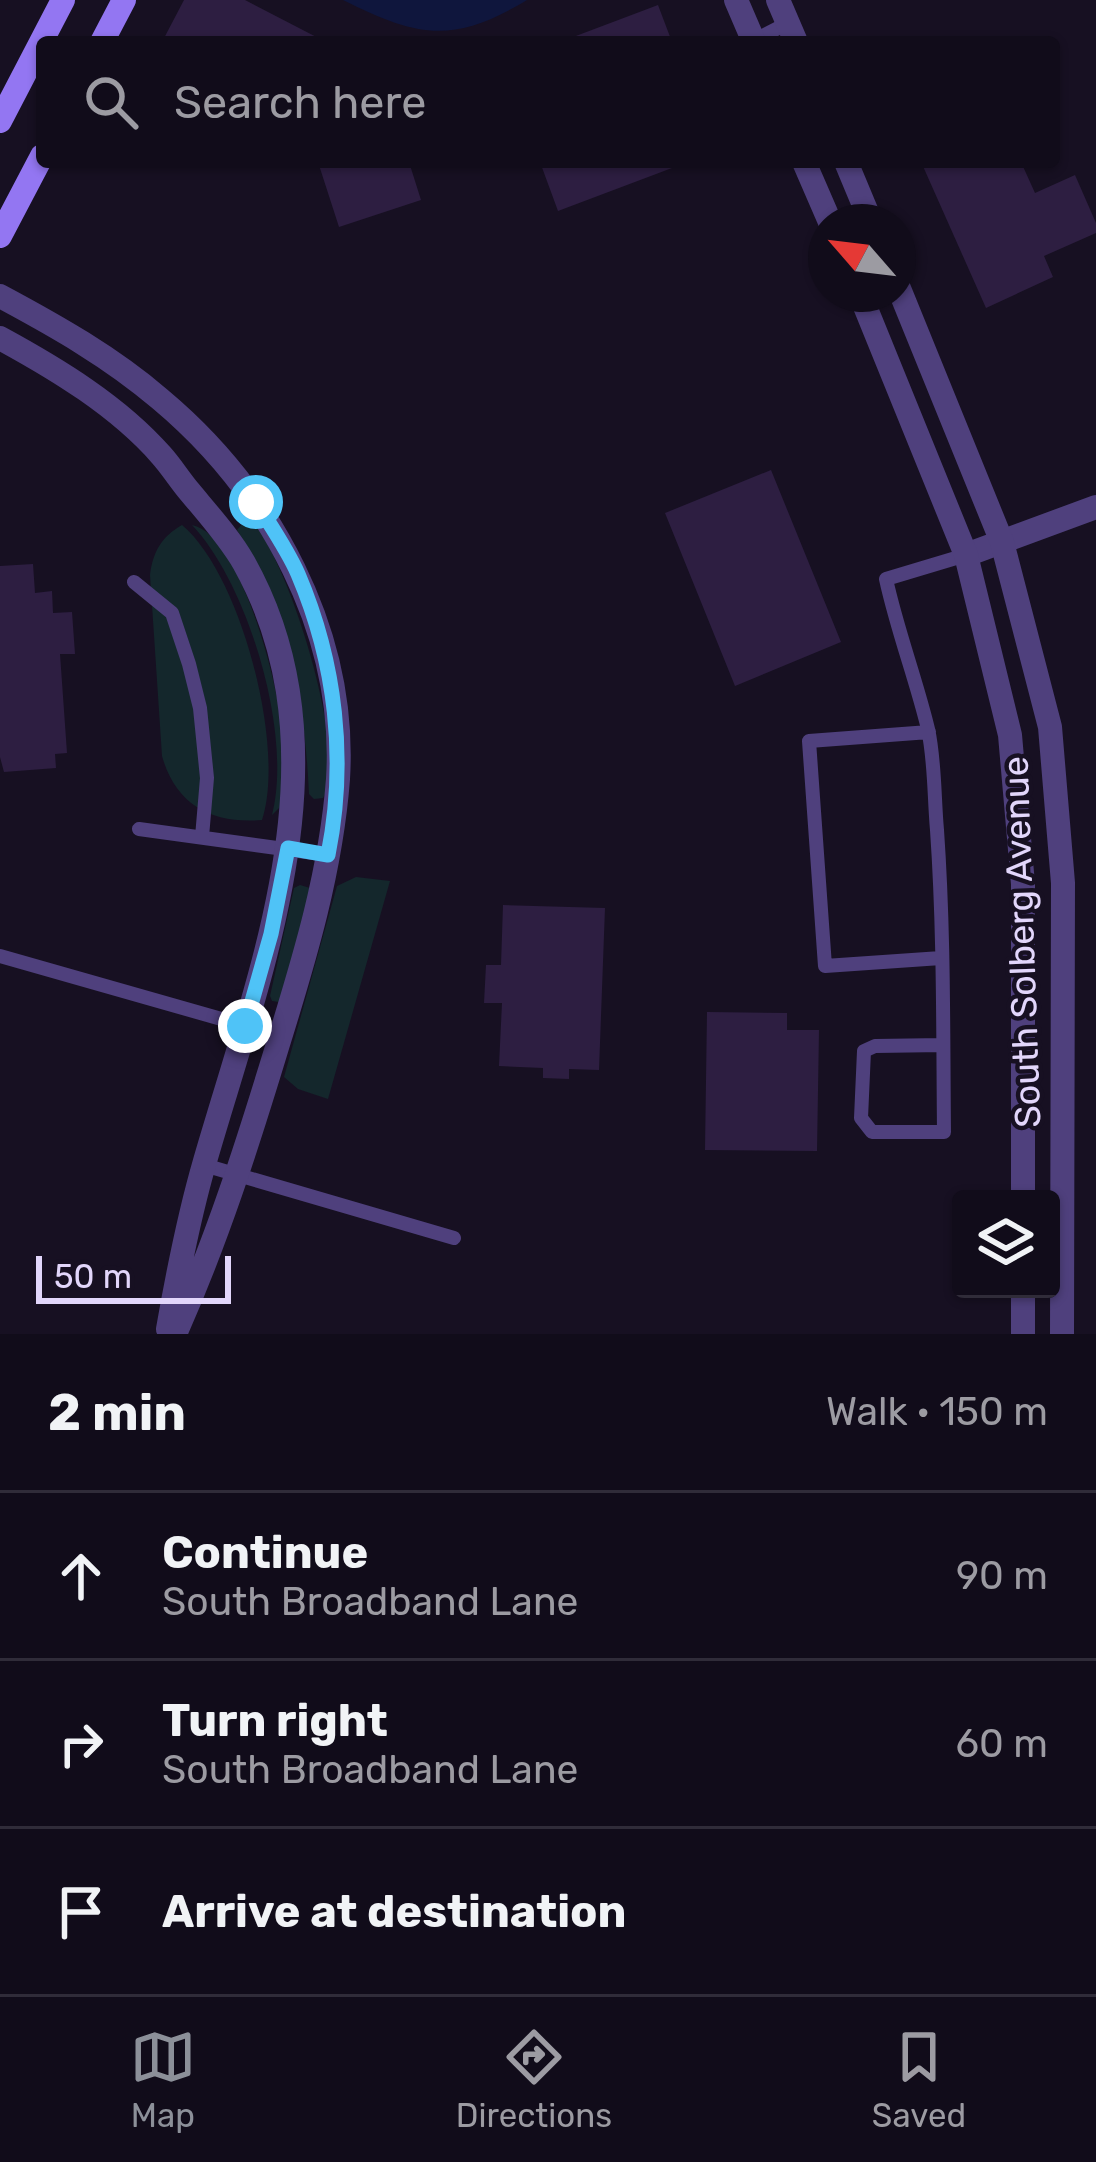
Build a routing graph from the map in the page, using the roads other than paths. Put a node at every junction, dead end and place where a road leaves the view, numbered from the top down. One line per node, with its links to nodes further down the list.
1 (63, 0): 4 (main road)
2 (124, 0): 5 (main road)
3 (736, 0): 6 (street)
4 (44, 36)
5 (105, 36)
6 (752, 36)
7 (36, 52): 8 (main road)
8 (0, 121)
9 (36, 167): 14 (main road)
10 (807, 168): 12 (street)
11 (848, 168): 13 (street)
12 (822, 204)
13 (864, 204)
14 (0, 236)
15 (0, 296): 27 (street)
16 (867, 312): 21 (street, South Solberg Avenue)
17 (909, 312): 20 (street, South Solberg Avenue)
18 (0, 338): 26 (street)
19 (1096, 507): 20 (street)
20 (1002, 542): 21 (street); 39 (street, South Solberg Avenue)
21 (966, 555): 23 (lane); 34 (street, South Solberg Avenue)
22 (134, 582): 25 (lane)
23 (928, 732): 29 (lane); 29 (lane)
24 (140, 830): 25 (lane)
25 (202, 837): 26 (lane)
26 (288, 848): 27 (lane); 30 (street)
27 (328, 855): 33 (street)
28 (0, 956): 30 (lane)
29 (941, 958): 31 (lane)
30 (245, 1026): 32 (street)
31 (943, 1046): 31 (lane)
32 (204, 1165): 33 (lane); 37 (street)
33 (237, 1175): 35 (lane); 37 (street)
34 (1023, 1190)
35 (454, 1238)
36 (1023, 1298): 38 (street)
37 (171, 1334)
38 (1023, 1334)
39 (1063, 1334)

